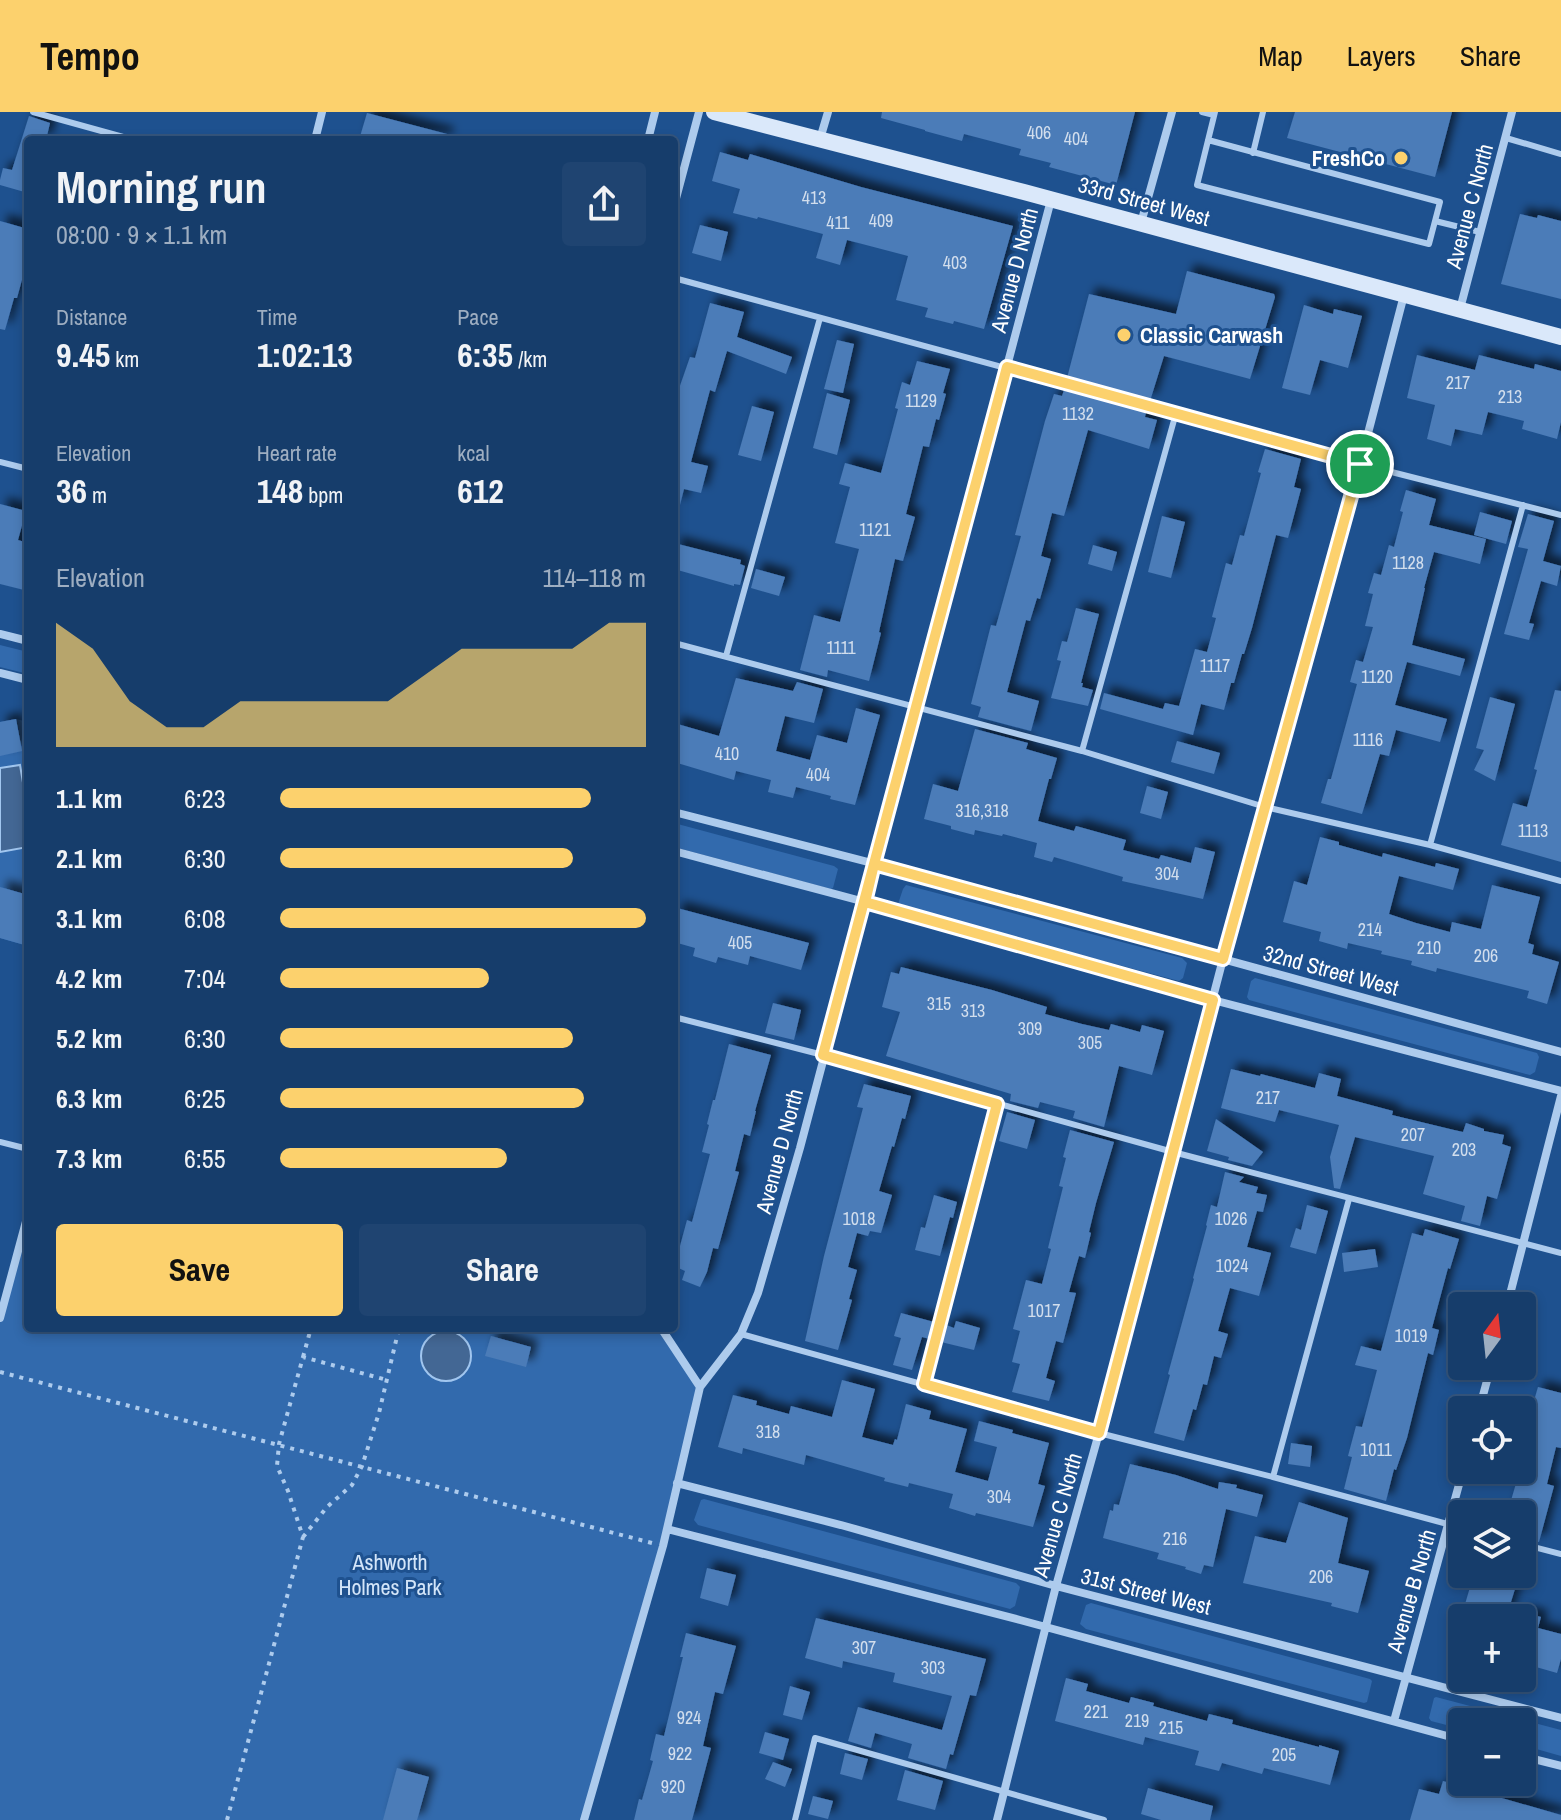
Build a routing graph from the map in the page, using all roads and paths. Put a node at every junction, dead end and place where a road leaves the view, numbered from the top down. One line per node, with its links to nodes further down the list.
1 (33, 112): 12 (lane)
2 (322, 112): 13 (street)
3 (655, 112): 14 (street)
4 (699, 112): 20 (street)
5 (714, 112): 16 (main road, 33rd Street West)
6 (828, 112): 16 (street)
7 (1172, 112): 23 (street)
8 (1202, 112): 11 (lane)
9 (1263, 112): 18 (lane)
10 (1512, 112): 15 (street, Avenue C North)
11 (1215, 114): 17 (lane)
12 (120, 136)
13 (316, 136)
14 (649, 136)
15 (1506, 138): 19 (lane); 24 (street, Avenue C North)
16 (820, 140): 21 (main road, 33rd Street West)
17 (1208, 140): 18 (lane); 22 (lane)
18 (1253, 153): 22 (lane)
19 (1561, 154)
20 (678, 191)
21 (1051, 199): 23 (main road, 33rd Street West); 30 (street, Avenue D North)
22 (1435, 221): 24 (lane)
23 (1141, 223): 26 (main road, 33rd Street West)
24 (1480, 232): 27 (street, Avenue C North)
25 (678, 279): 28 (lane)
26 (1404, 294): 27 (main road, 33rd Street West); 33 (street, Avenue C North)
27 (1460, 309): 29 (main road, 33rd Street West)
28 (820, 318): 30 (lane); 40 (lane)
29 (1561, 337)
30 (1007, 367): 31 (lane); 43 (street, Avenue D North)
31 (1176, 413): 33 (lane); 44 (lane)
32 (0, 462): 34 (lane)
33 (1360, 464): 35 (lane); 45 (street, Avenue C North)
34 (24, 468)
35 (1523, 505): 36 (lane); 47 (lane)
36 (1561, 515)
37 (0, 634): 38 (street)
38 (24, 640)
39 (678, 644): 40 (lane)
40 (726, 656): 43 (lane)
41 (0, 673): 42 (street)
42 (24, 679)
43 (917, 708): 44 (lane); 49 (street, Avenue D North)
44 (1082, 751): 45 (lane)
45 (1265, 807): 47 (lane); 52 (street, Avenue C North)
46 (678, 813): 49 (street, 32nd Street West)
47 (1430, 845): 50 (lane)
48 (678, 852): 51 (street)
49 (874, 864): 51 (street, Avenue D North); 52 (street, 32nd Street West)
50 (1561, 881)
51 (865, 902): 53 (street); 56 (street, Avenue D North)
52 (1223, 959): 53 (street, Avenue C North); 55 (street, 32nd Street West)
53 (1213, 1000): 57 (street); 61 (street, Avenue C North)
54 (678, 1018): 56 (lane)
55 (1561, 1052)
56 (823, 1055): 58 (lane); 72 (street, Avenue D North)
57 (1561, 1093): 64 (street)
58 (997, 1104): 61 (lane); 76 (lane)
59 (0, 1142): 60 (lane)
60 (24, 1148)
61 (1173, 1152): 62 (lane); 78 (street, Avenue C North)
62 (1349, 1199): 64 (lane); 81 (lane)
63 (24, 1231): 67 (street)
64 (1524, 1243): 65 (lane); 66 (street)
65 (1561, 1253)
66 (1511, 1292)
67 (2, 1307): 68 (street)
68 (0, 1318)
69 (310, 1332): 73 (path)
70 (398, 1332): 75 (path)
71 (664, 1332): 77 (street)
72 (741, 1334): 76 (lane); 77 (street, Avenue D North)
73 (303, 1357): 75 (path); 79 (path)
74 (0, 1372): 79 (path)
75 (387, 1380): 80 (path)
76 (924, 1384): 78 (lane)
77 (700, 1387): 82 (street, Avenue D North)
78 (1099, 1433): 81 (lane); 90 (street, Avenue C North)
79 (279, 1444): 80 (path); 86 (path)
80 (362, 1466): 86 (path); 87 (path)
81 (1273, 1477): 83 (lane)
82 (677, 1483): 85 (street, Avenue D North); 90 (street, 31st Street West)
83 (1448, 1524)
84 (1448, 1528): 92 (street, Avenue B North)
85 (667, 1529): 87 (street, Avenue D North); 91 (street)
86 (303, 1537): 99 (path)
87 (663, 1546): 100 (street, Avenue D North)
88 (1536, 1548): 89 (lane)
89 (1561, 1554)
90 (1056, 1586): 91 (street, Avenue C North); 92 (street, 31st Street West)
91 (1046, 1627): 94 (street); 98 (street, Avenue C North)
92 (1406, 1677): 93 (street, 31st Street West); 94 (street, Avenue B North)
93 (1561, 1718)
94 (1394, 1721): 95 (street)
95 (1448, 1736)
96 (1536, 1760): 97 (street)
97 (1561, 1766)
98 (1004, 1793): 101 (lane); 102 (street, Avenue C North); 103 (lane)
99 (227, 1820)
100 (584, 1820)
101 (795, 1820)
102 (997, 1820)
103 (1104, 1820)

